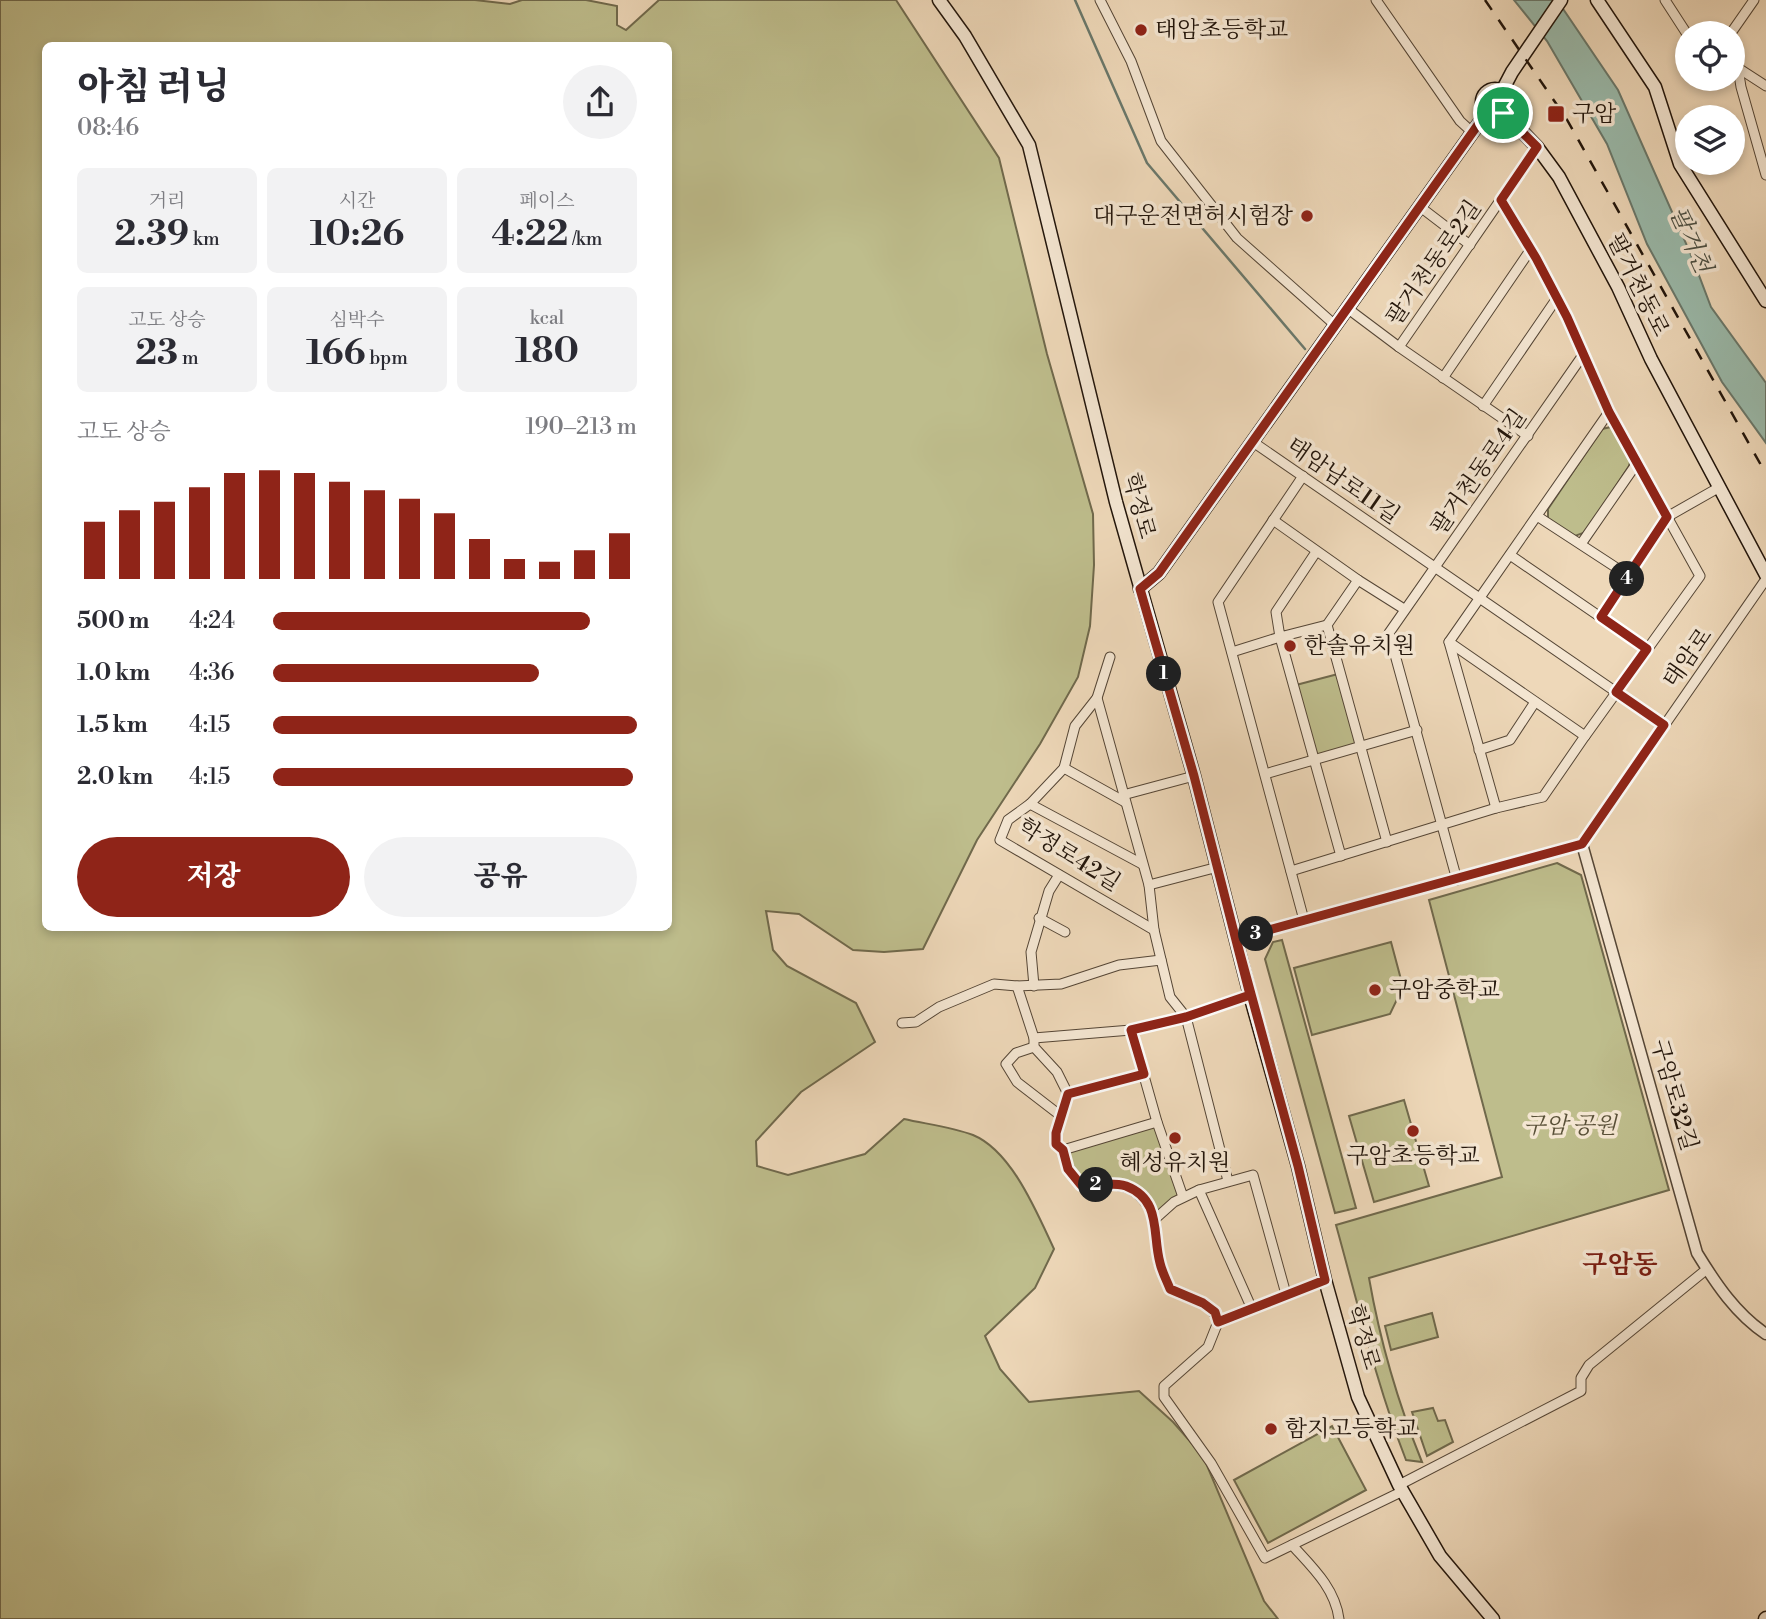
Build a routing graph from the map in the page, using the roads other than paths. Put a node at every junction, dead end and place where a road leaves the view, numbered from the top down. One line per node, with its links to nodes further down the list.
1 (939, 0): 47 (main road, 학정로)
2 (1100, 0): 26 (street)
3 (1376, 0): 16 (street)
4 (1561, 0): 12 (main road)
5 (1597, 0): 23 (main road)
6 (1665, 0): 8 (street)
7 (1754, 0): 9 (street)
8 (1679, 21)
9 (1739, 21)
10 (1745, 72): 11 (street)
11 (1766, 86)
12 (1502, 91): 14 (main road); 15 (main road)
13 (1742, 91): 18 (street)
14 (1487, 112): 15 (main road); 16 (main road)
15 (1503, 112): 17 (main road, 팔거천동로)
16 (1472, 132): 20 (main road)
17 (1537, 147): 19 (street, 팔거천동로2길); 36 (main road, 팔거천동로)
18 (1766, 175)
19 (1501, 200): 21 (street, 팔거천동로2길); 22 (street, 팔거천동로2길)
20 (1419, 206): 21 (street); 25 (main road)
21 (1470, 245): 27 (street, 팔거천동로2길)
22 (1531, 249): 24 (street, 팔거천동로2길); 29 (street)
23 (1764, 291)
24 (1557, 298): 28 (street); 30 (street)
25 (1347, 308): 26 (main road); 27 (street)
26 (1335, 325): 33 (main road)
27 (1399, 347): 29 (street)
28 (1583, 355): 31 (street); 32 (street, 팔거천동로4길)
29 (1443, 378): 30 (street)
30 (1483, 406): 32 (street)
31 (1609, 412): 34 (street); 37 (street)
32 (1528, 436): 43 (street, 팔거천동로4길)
33 (1253, 442): 35 (street, 태암남로11길); 47 (main road)
34 (1637, 463): 38 (street); 40 (street)
35 (1303, 476): 39 (street); 43 (street, 태암남로11길)
36 (1717, 488): 38 (street); 45 (main road, 팔거천동로)
37 (1537, 516): 40 (street); 42 (street)
38 (1667, 517): 44 (street); 54 (street)
39 (1273, 520): 41 (street); 55 (street)
40 (1581, 544): 44 (street)
41 (1317, 552): 46 (street); 52 (street)
42 (1510, 555): 48 (street); 50 (street)
43 (1435, 567): 48 (street, 태암남로11길); 49 (street, 팔거천동로4길)
44 (1629, 576): 50 (street)
45 (1766, 577): 60 (street, 태암로)
46 (1358, 580): 49 (street); 51 (street)
47 (1140, 589): 68 (main road, 학정로)
48 (1481, 599): 53 (street); 57 (street, 태암남로11길)
49 (1404, 609): 61 (street, 팔거천동로4길)
50 (1601, 617): 54 (street)
51 (1327, 625): 52 (street); 63 (street)
52 (1280, 637): 55 (street); 65 (street)
53 (1450, 642): 59 (street); 64 (street)
54 (1647, 649): 57 (street)
55 (1232, 652): 67 (street)
56 (1111, 657): 58 (street)
57 (1616, 692): 60 (street, 태암남로11길); 62 (street)
58 (1097, 698): 66 (street, 학정로42길); 69 (street, 학정로42길)
59 (1535, 702): 62 (street); 64 (street)
60 (1664, 725): 74 (street, 태암로)
61 (1417, 730): 63 (street); 72 (street, 팔거천동로4길)
62 (1585, 736): 71 (street)
63 (1361, 746): 65 (street); 73 (street)
64 (1479, 750): 71 (street)
65 (1315, 760): 67 (street); 75 (street)
66 (1064, 768): 69 (street); 70 (street, 학정로42길)
67 (1265, 775): 78 (street)
68 (1194, 776): 69 (street); 77 (main road, 학정로)
69 (1124, 799): 76 (street, 학정로42길)
70 (1030, 804): 76 (street, 학정로42길); 79 (street, 학정로42길)
71 (1496, 808): 72 (street)
72 (1443, 825): 73 (street); 80 (street, 팔거천동로4길)
73 (1387, 842): 75 (street)
74 (1582, 844): 80 (street); 104 (street, 구암로32길)
75 (1341, 856): 78 (street)
76 (1142, 864): 81 (street, 학정로42길)
77 (1218, 867): 81 (street); 86 (main road, 학정로)
78 (1291, 871): 83 (street)
79 (1059, 875): 82 (street); 84 (street, 학정로42길)
80 (1457, 880): 83 (street)
81 (1149, 885): 84 (street, 학정로42길)
82 (1039, 918): 85 (street); 89 (street)
83 (1304, 920): 86 (street)
84 (1154, 930): 87 (street, 학정로42길)
85 (1065, 932)
86 (1236, 939): 90 (main road, 학정로)
87 (1161, 960): 89 (street); 91 (street, 학정로42길)
88 (1017, 986): 89 (street); 92 (street); 94 (street)
89 (1034, 986)
90 (1250, 995): 91 (street); 105 (main road, 학정로)
91 (1186, 1017): 93 (street); 100 (street, 학정로42길)
92 (902, 1023)
93 (1131, 1030): 94 (street); 95 (street)
94 (1034, 1042): 96 (street); 97 (street)
95 (1144, 1074): 96 (street); 98 (street)
96 (1068, 1094): 97 (street)
97 (1061, 1116): 99 (street)
98 (1157, 1122): 99 (street); 102 (street)
99 (1063, 1150): 103 (street)
100 (1228, 1181): 101 (street); 106 (street)
101 (1199, 1191): 102 (street); 107 (street)
102 (1183, 1197): 103 (street)
103 (1155, 1219): 108 (street)
104 (1707, 1269): 109 (street, 구암로32길); 110 (street)
105 (1325, 1280): 106 (street); 110 (main road, 학정로)
106 (1286, 1294): 107 (street)
107 (1252, 1309): 108 (street)
108 (1218, 1322): 111 (street)
109 (1766, 1335)
110 (1401, 1488): 111 (street); 113 (main road, 학정로)
111 (1292, 1545): 112 (street)
112 (1339, 1619)
113 (1493, 1619)

